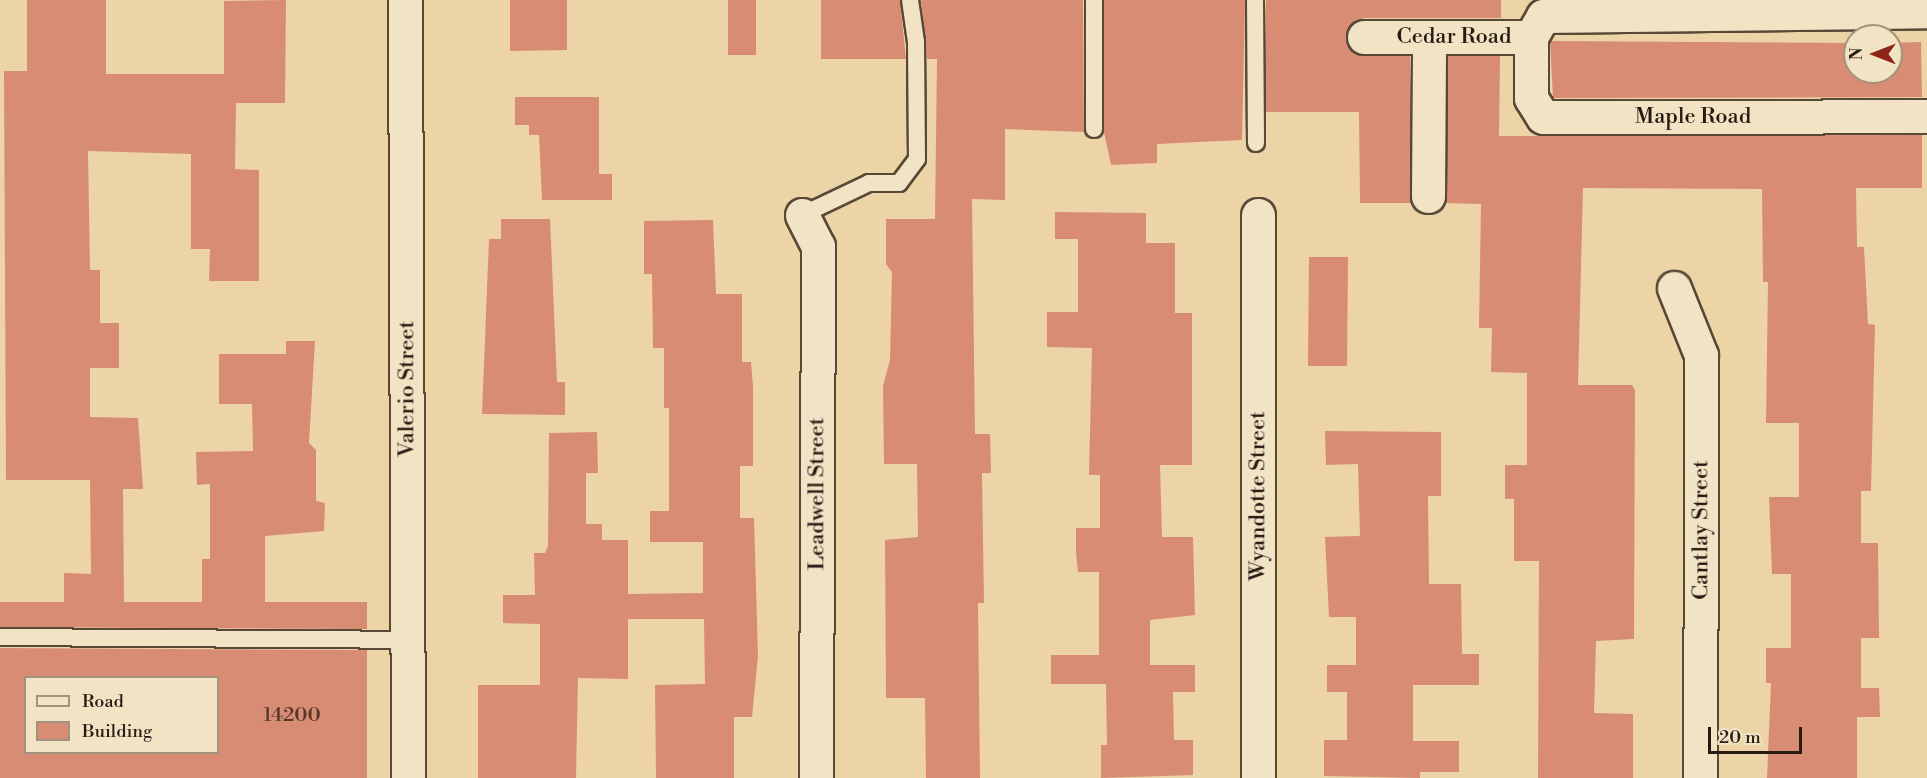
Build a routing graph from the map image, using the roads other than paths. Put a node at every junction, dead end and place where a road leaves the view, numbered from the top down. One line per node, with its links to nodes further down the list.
1 (405, 0): 19 (street, Valerio Street)
2 (910, 0): 15 (lane)
3 (1094, 0): 12 (lane)
4 (1256, 0): 13 (lane)
5 (1818, 7): 6 (street, Cedar Road); 7 (street, Cedar Road)
6 (1652, 8): 8 (street, Cedar Road)
7 (1927, 12)
8 (1539, 18): 10 (street, Cedar Road); 11 (street, Maple Road)
9 (1364, 37): 10 (street, Cedar Road)
10 (1429, 37): 14 (street)
11 (1927, 116)
12 (1094, 129)
13 (1256, 143)
14 (1428, 196)
15 (802, 215): 21 (street, Leadwell Street)
16 (1258, 215): 22 (street, Wyandotte Street)
17 (1674, 288): 23 (street, Cantlay Street)
18 (0, 637): 19 (lane)
19 (408, 640): 20 (street, Valerio Street)
20 (408, 778)
21 (816, 778)
22 (1258, 778)
23 (1700, 778)

